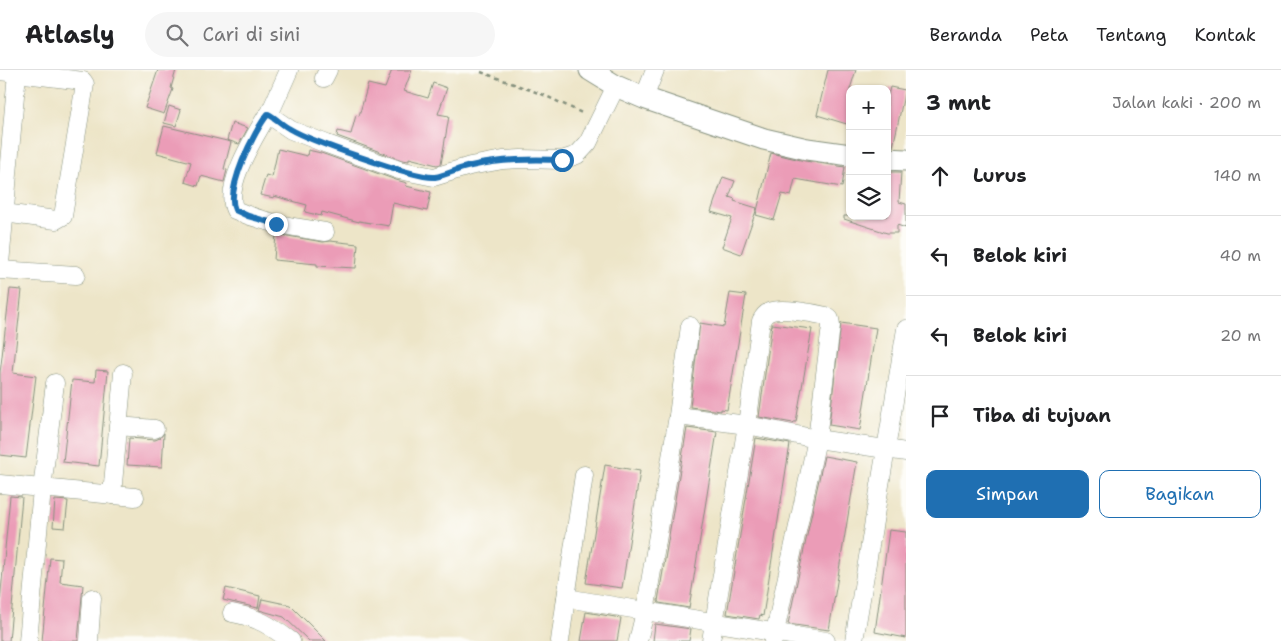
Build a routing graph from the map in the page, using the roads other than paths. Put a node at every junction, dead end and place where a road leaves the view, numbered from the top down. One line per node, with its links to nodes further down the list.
1 (289, 70): 7 (street)
2 (590, 70): 5 (street)
3 (655, 70): 6 (street)
4 (8, 72): 11 (street); 11 (street)
5 (616, 86): 6 (street); 7 (street)
6 (644, 98): 8 (street)
7 (268, 114): 12 (street)
8 (846, 154)
9 (891, 159): 10 (street)
10 (906, 160)
11 (4, 213): 13 (street)
12 (325, 232)
13 (0, 264)
14 (0, 270): 15 (street)
15 (76, 275)
16 (690, 326): 20 (street)
17 (906, 329): 25 (street)
18 (124, 373): 22 (street)
19 (55, 383): 29 (street)
20 (678, 416): 21 (street); 34 (street)
21 (747, 425): 24 (street); 24 (street); 36 (street)
22 (118, 426): 23 (street); 30 (street)
23 (155, 429)
24 (817, 439): 25 (street); 37 (street)
25 (886, 450): 26 (street); 45 (street)
26 (906, 452)
27 (584, 475): 33 (street)
28 (0, 484): 29 (street)
29 (42, 489): 30 (street); 38 (street)
30 (112, 495): 31 (street)
31 (134, 497)
32 (92, 598): 39 (street)
33 (566, 598): 34 (street); 41 (street)
34 (645, 612): 36 (street); 42 (street)
35 (232, 613): 40 (street)
36 (716, 623): 37 (street); 43 (street)
37 (774, 636): 44 (street)
38 (28, 641)
39 (89, 641)
40 (291, 641)
41 (560, 641)
42 (638, 641)
43 (711, 641)
44 (826, 641)
45 (854, 641)

